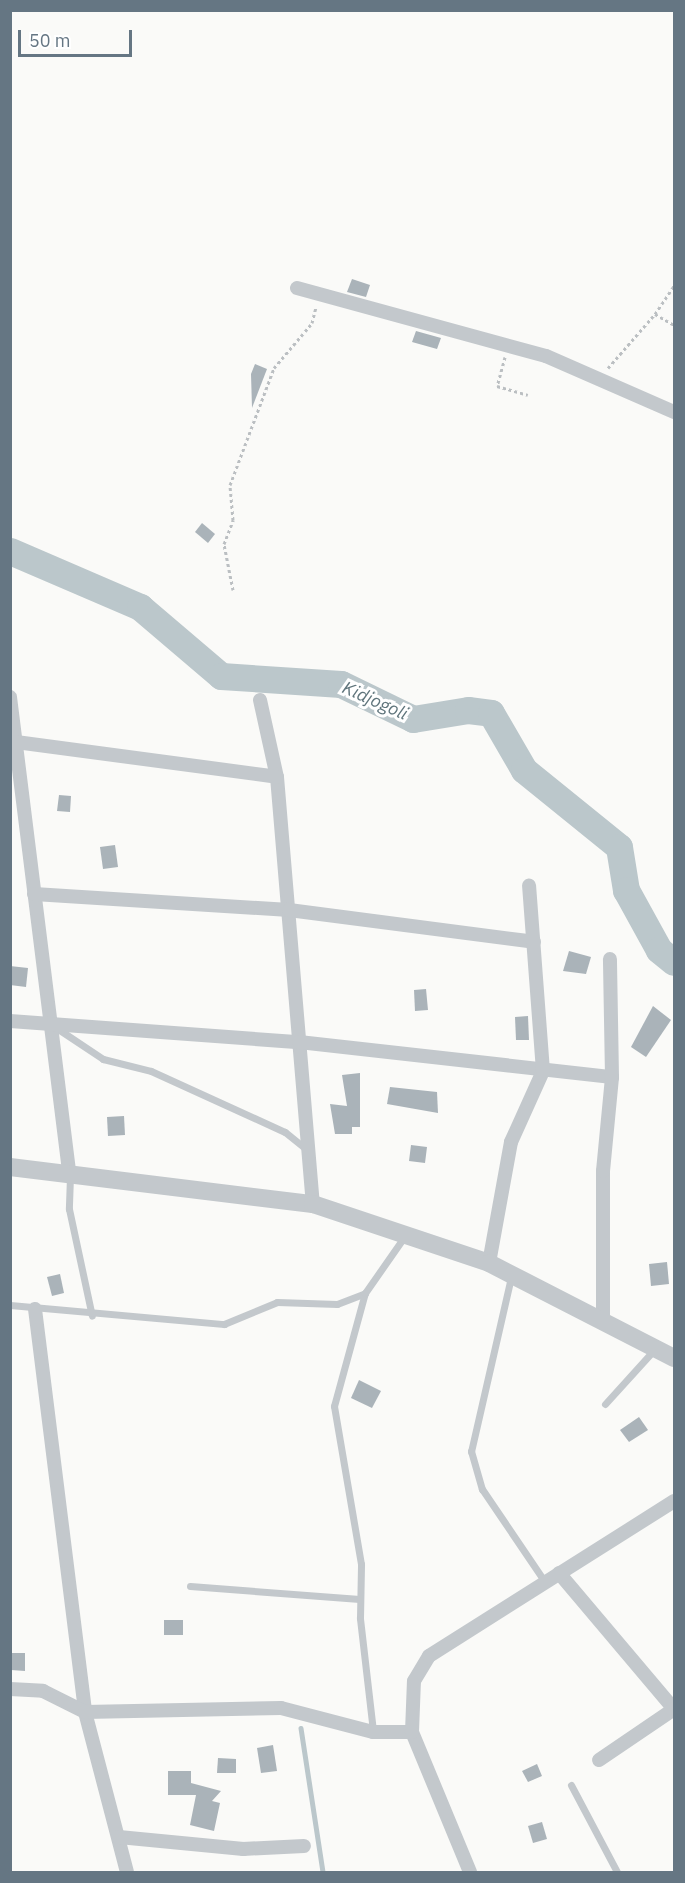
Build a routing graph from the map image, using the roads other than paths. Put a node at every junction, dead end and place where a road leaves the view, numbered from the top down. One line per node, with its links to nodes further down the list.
1 (297, 288): 2 (street)
2 (675, 412)
3 (10, 697): 5 (street)
4 (260, 700): 6 (street)
5 (16, 742): 6 (street); 8 (street)
6 (277, 777): 9 (street)
7 (529, 886): 10 (street)
8 (34, 894): 9 (street); 13 (street)
9 (289, 910): 10 (street); 14 (street)
10 (534, 942): 15 (street)
11 (610, 959): 16 (street)
12 (10, 1021): 13 (street)
13 (50, 1023): 14 (street); 17 (lane); 19 (street)
14 (299, 1042): 15 (street); 17 (street)
15 (543, 1071): 16 (street); 22 (street)
16 (612, 1077): 28 (street)
17 (307, 1150): 20 (street)
18 (10, 1167): 19 (street)
19 (70, 1176): 20 (street); 27 (lane)
20 (313, 1204): 21 (street)
21 (405, 1235): 22 (street); 24 (lane)
22 (489, 1263): 23 (street)
23 (511, 1275): 28 (street); 34 (lane)
24 (364, 1293): 27 (lane); 36 (lane)
25 (10, 1305): 26 (lane)
26 (35, 1310): 27 (lane); 39 (street)
27 (92, 1316)
28 (603, 1323): 29 (street)
29 (654, 1350): 30 (street); 31 (lane)
30 (675, 1359)
31 (604, 1404)
32 (673, 1504): 33 (street)
33 (559, 1573): 34 (street); 38 (street)
34 (546, 1583): 41 (street)
35 (190, 1586): 36 (lane)
36 (360, 1599): 40 (lane)
37 (10, 1689): 39 (street)
38 (675, 1709): 42 (street)
39 (85, 1712): 40 (street); 44 (street)
40 (374, 1732): 41 (street)
41 (412, 1732): 47 (street)
42 (599, 1760)
43 (571, 1785): 48 (lane)
44 (119, 1837): 45 (street); 46 (street)
45 (304, 1846)
46 (127, 1872)
47 (470, 1872)
48 (617, 1872)

